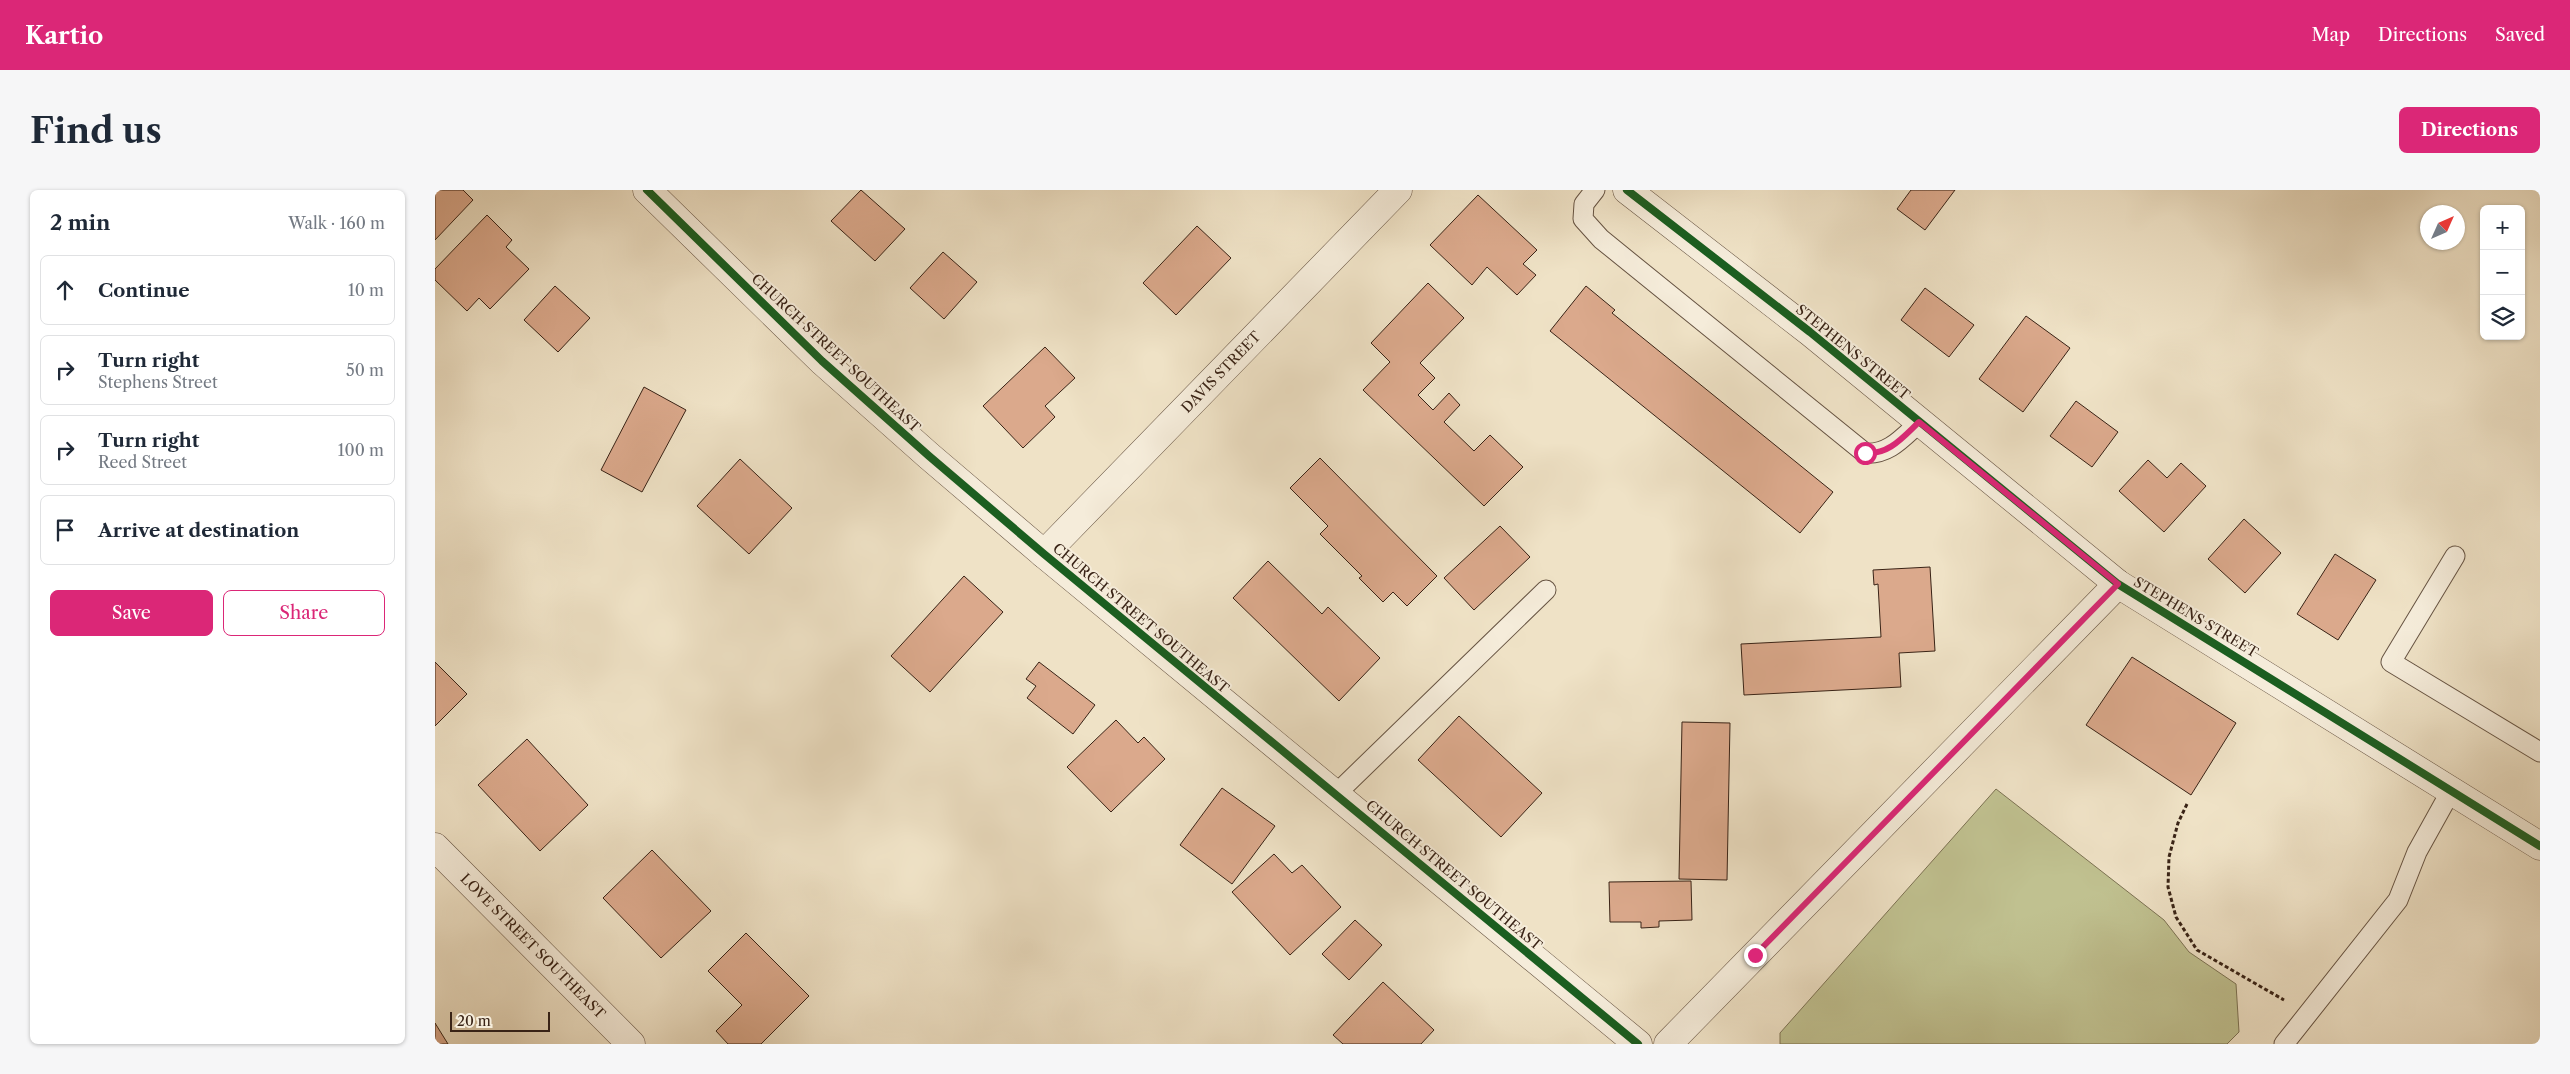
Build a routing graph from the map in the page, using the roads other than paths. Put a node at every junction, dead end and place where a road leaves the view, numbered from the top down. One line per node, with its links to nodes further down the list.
1 (647, 190): 6 (street, CHURCH STREET SOUTHEAST)
2 (1398, 190): 6 (street, DAVIS STREET)
3 (1595, 190): 5 (lane)
4 (1627, 190): 5 (street, STEPHENS STREET)
5 (1919, 422): 8 (street, STEPHENS STREET)
6 (1044, 554): 12 (street, CHURCH STREET SOUTHEAST)
7 (2455, 556): 10 (lane)
8 (2118, 584): 11 (street, STEPHENS STREET); 17 (street)
9 (1546, 590): 12 (lane)
10 (2540, 752)
11 (2452, 789): 13 (street, STEPHENS STREET); 18 (lane)
12 (1336, 794): 16 (street, CHURCH STREET SOUTHEAST)
13 (2540, 846)
14 (435, 847): 15 (street, LOVE STREET SOUTHEAST)
15 (631, 1044)
16 (1638, 1044)
17 (1668, 1044)
18 (2284, 1044)

